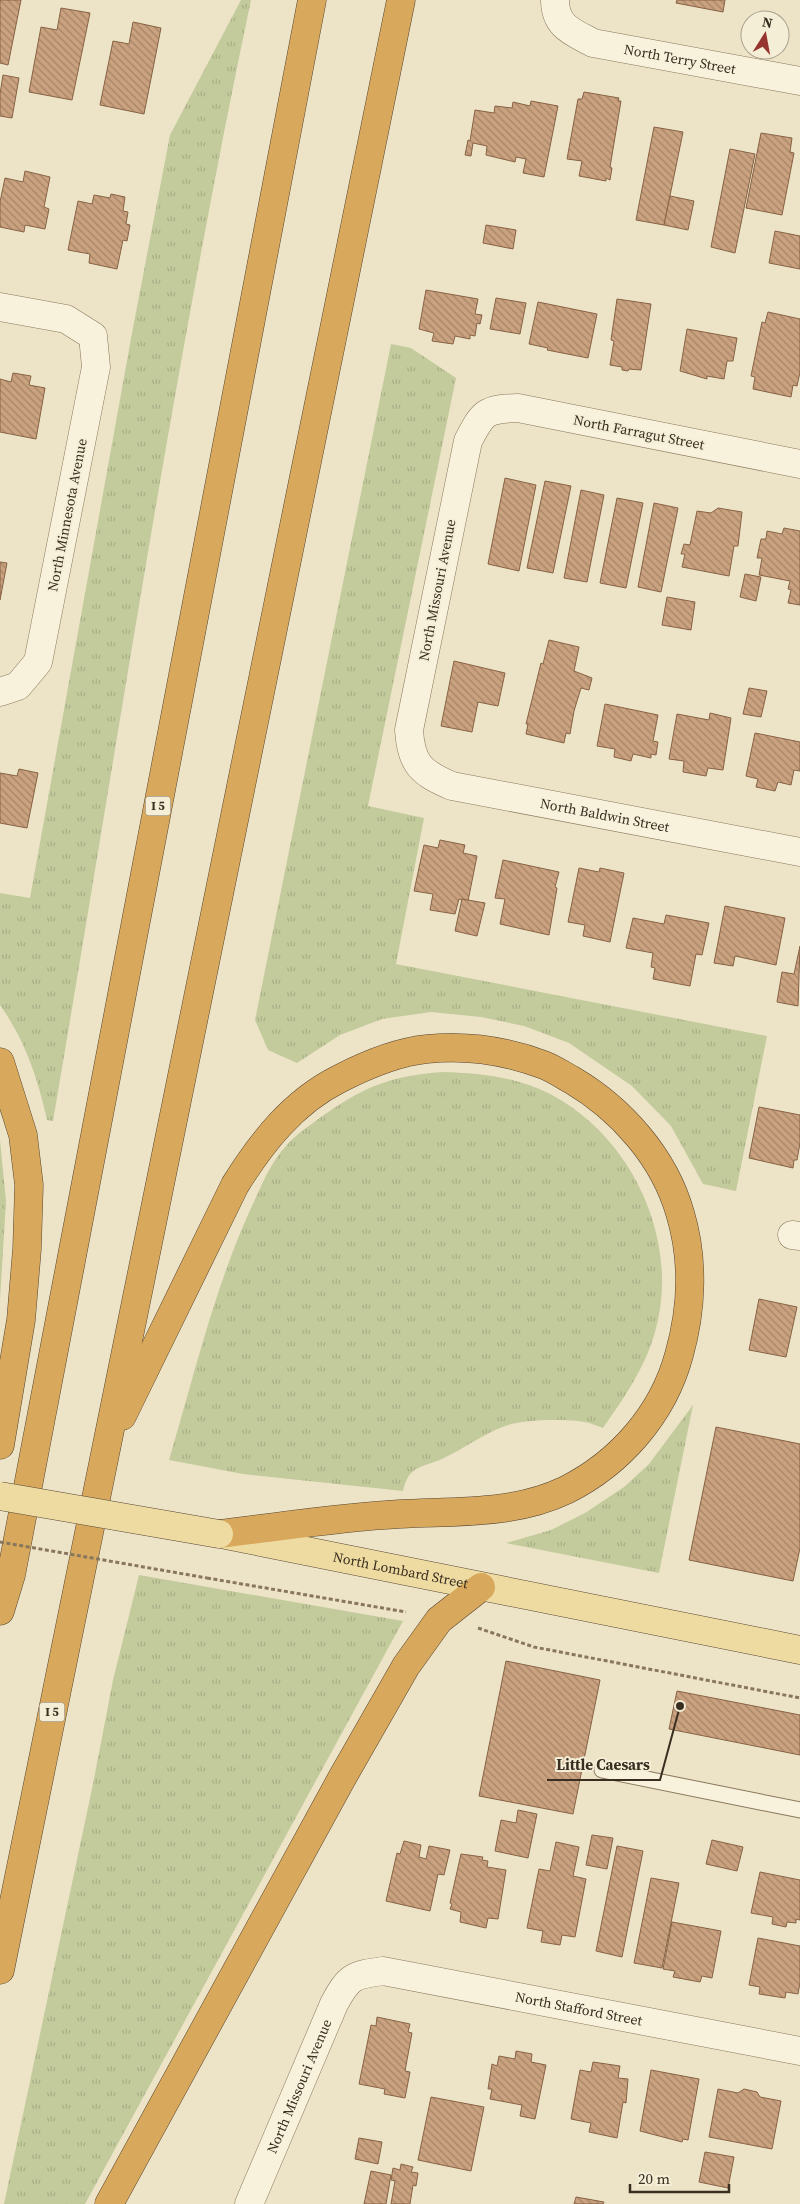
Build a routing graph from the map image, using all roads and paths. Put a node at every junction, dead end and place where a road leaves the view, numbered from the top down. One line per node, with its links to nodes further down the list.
1 (312, 0): 18 (highway, I 5)
2 (401, 0): 13 (highway, I 5)
3 (555, 0): 4 (street, North Terry Street)
4 (800, 82)
5 (0, 307): 8 (street, North Minnesota Avenue)
6 (480, 418): 7 (street, North Farragut Street); 9 (street, North Missouri Avenue)
7 (800, 464)
8 (9, 689)
9 (416, 763): 10 (street, North Baldwin Street)
10 (800, 852)
11 (0, 1062): 12 (highway)
12 (0, 1445)
13 (104, 1453): 15 (highway); 25 (highway, I 5)
14 (0, 1496): 15 (main road, North Lombard Street, bridge)
15 (219, 1534): 17 (main road, North Lombard Street)
16 (0, 1542): 19 (path, bridge)
17 (481, 1587): 21 (main road, North Lombard Street); 28 (highway)
18 (0, 1611)
19 (405, 1612)
20 (477, 1628): 22 (path)
21 (800, 1650)
22 (800, 1698)
23 (602, 1770): 24 (lane)
24 (800, 1810)
25 (0, 1970)
26 (358, 1974): 27 (street, North Stafford Street); 29 (street, North Missouri Avenue)
27 (800, 2051)
28 (109, 2204)
29 (249, 2204)

